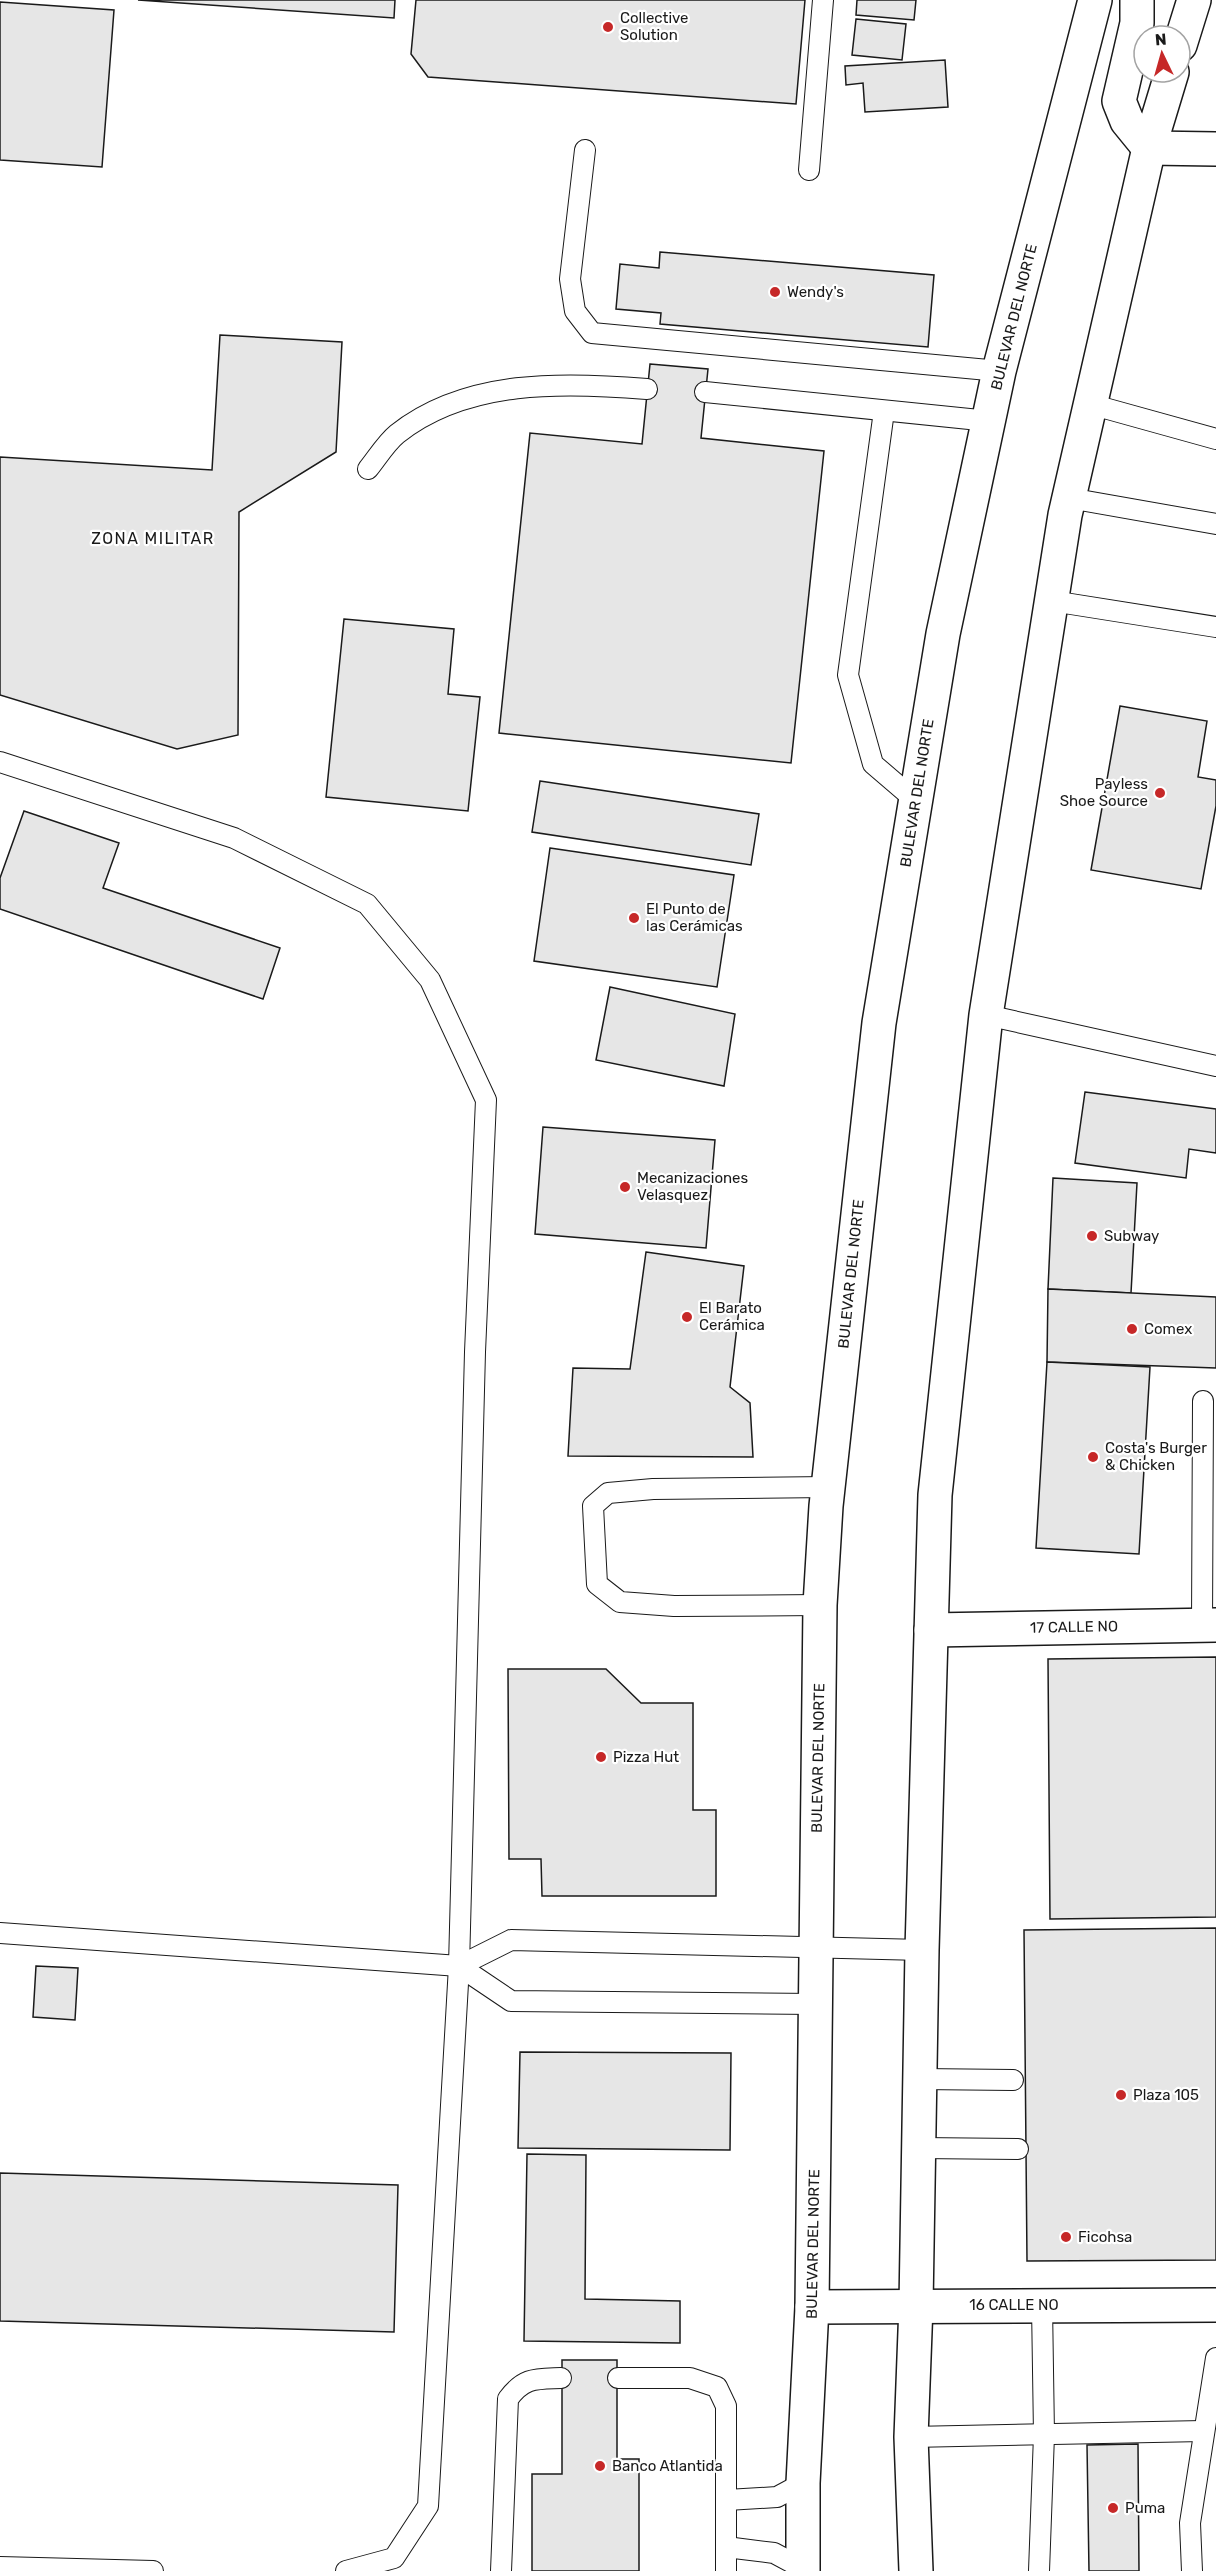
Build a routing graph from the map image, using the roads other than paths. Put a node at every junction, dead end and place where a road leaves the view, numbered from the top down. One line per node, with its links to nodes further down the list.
1 (823, 0): 10 (lane)
2 (1095, 0): 11 (main road, BULEVAR DEL NORTE)
3 (1137, 0): 7 (main road)
4 (1194, 0): 5 (main road)
5 (1187, 24)
6 (1168, 84): 7 (main road)
7 (1149, 148): 8 (main road); 14 (main road)
8 (1216, 149)
9 (585, 150): 11 (lane)
10 (809, 170)
11 (999, 371): 16 (main road, BULEVAR DEL NORTE)
12 (647, 389): 18 (lane)
13 (705, 392): 15 (lane)
14 (1090, 404): 17 (lane); 19 (main road)
15 (884, 411): 16 (lane); 24 (lane)
16 (988, 421): 24 (main road, BULEVAR DEL NORTE)
17 (1216, 439)
18 (368, 469)
19 (1069, 498): 20 (lane); 21 (main road)
20 (1216, 524)
21 (1052, 601): 22 (lane); 25 (main road)
22 (1216, 627)
23 (0, 762): 35 (lane)
24 (915, 800): 28 (main road, BULEVAR DEL NORTE)
25 (986, 1015): 26 (lane); 31 (main road)
26 (1216, 1066)
27 (1203, 1401): 30 (lane)
28 (828, 1487): 29 (main road, BULEVAR DEL NORTE); 29 (lane)
29 (820, 1605): 33 (main road, BULEVAR DEL NORTE)
30 (1209, 1625): 31 (main road, 17 CALLE NO)
31 (931, 1630): 34 (main road)
32 (0, 1933): 35 (lane)
33 (816, 1947): 34 (lane); 35 (lane); 36 (main road, BULEVAR DEL NORTE)
34 (922, 1950): 37 (main road)
35 (459, 1966): 36 (lane); 57 (lane)
36 (815, 2004): 44 (main road, BULEVAR DEL NORTE)
37 (920, 2079): 38 (lane); 39 (main road)
38 (1013, 2080)
39 (919, 2148): 40 (lane); 41 (main road)
40 (1018, 2149)
41 (916, 2305): 42 (main road, 16 CALLE NO); 44 (main road, 16 CALLE NO); 50 (main road)
42 (1042, 2305): 43 (main road, 16 CALLE NO); 49 (lane)
43 (1216, 2305)
44 (812, 2307): 51 (main road, BULEVAR DEL NORTE)
45 (1216, 2358): 48 (lane)
46 (561, 2378): 58 (lane)
47 (618, 2378): 52 (lane)
48 (1203, 2431): 49 (lane); 62 (lane)
49 (1044, 2435): 50 (lane); 61 (lane)
50 (911, 2437): 60 (main road)
51 (803, 2482): 52 (lane); 55 (main road, BULEVAR DEL NORTE)
52 (727, 2500): 53 (lane)
53 (726, 2547): 55 (lane); 59 (lane)
54 (0, 2567): 56 (lane)
55 (804, 2570)
56 (153, 2571)
57 (346, 2571)
58 (501, 2571)
59 (726, 2571)
60 (916, 2571)
61 (1039, 2571)
62 (1192, 2571)

